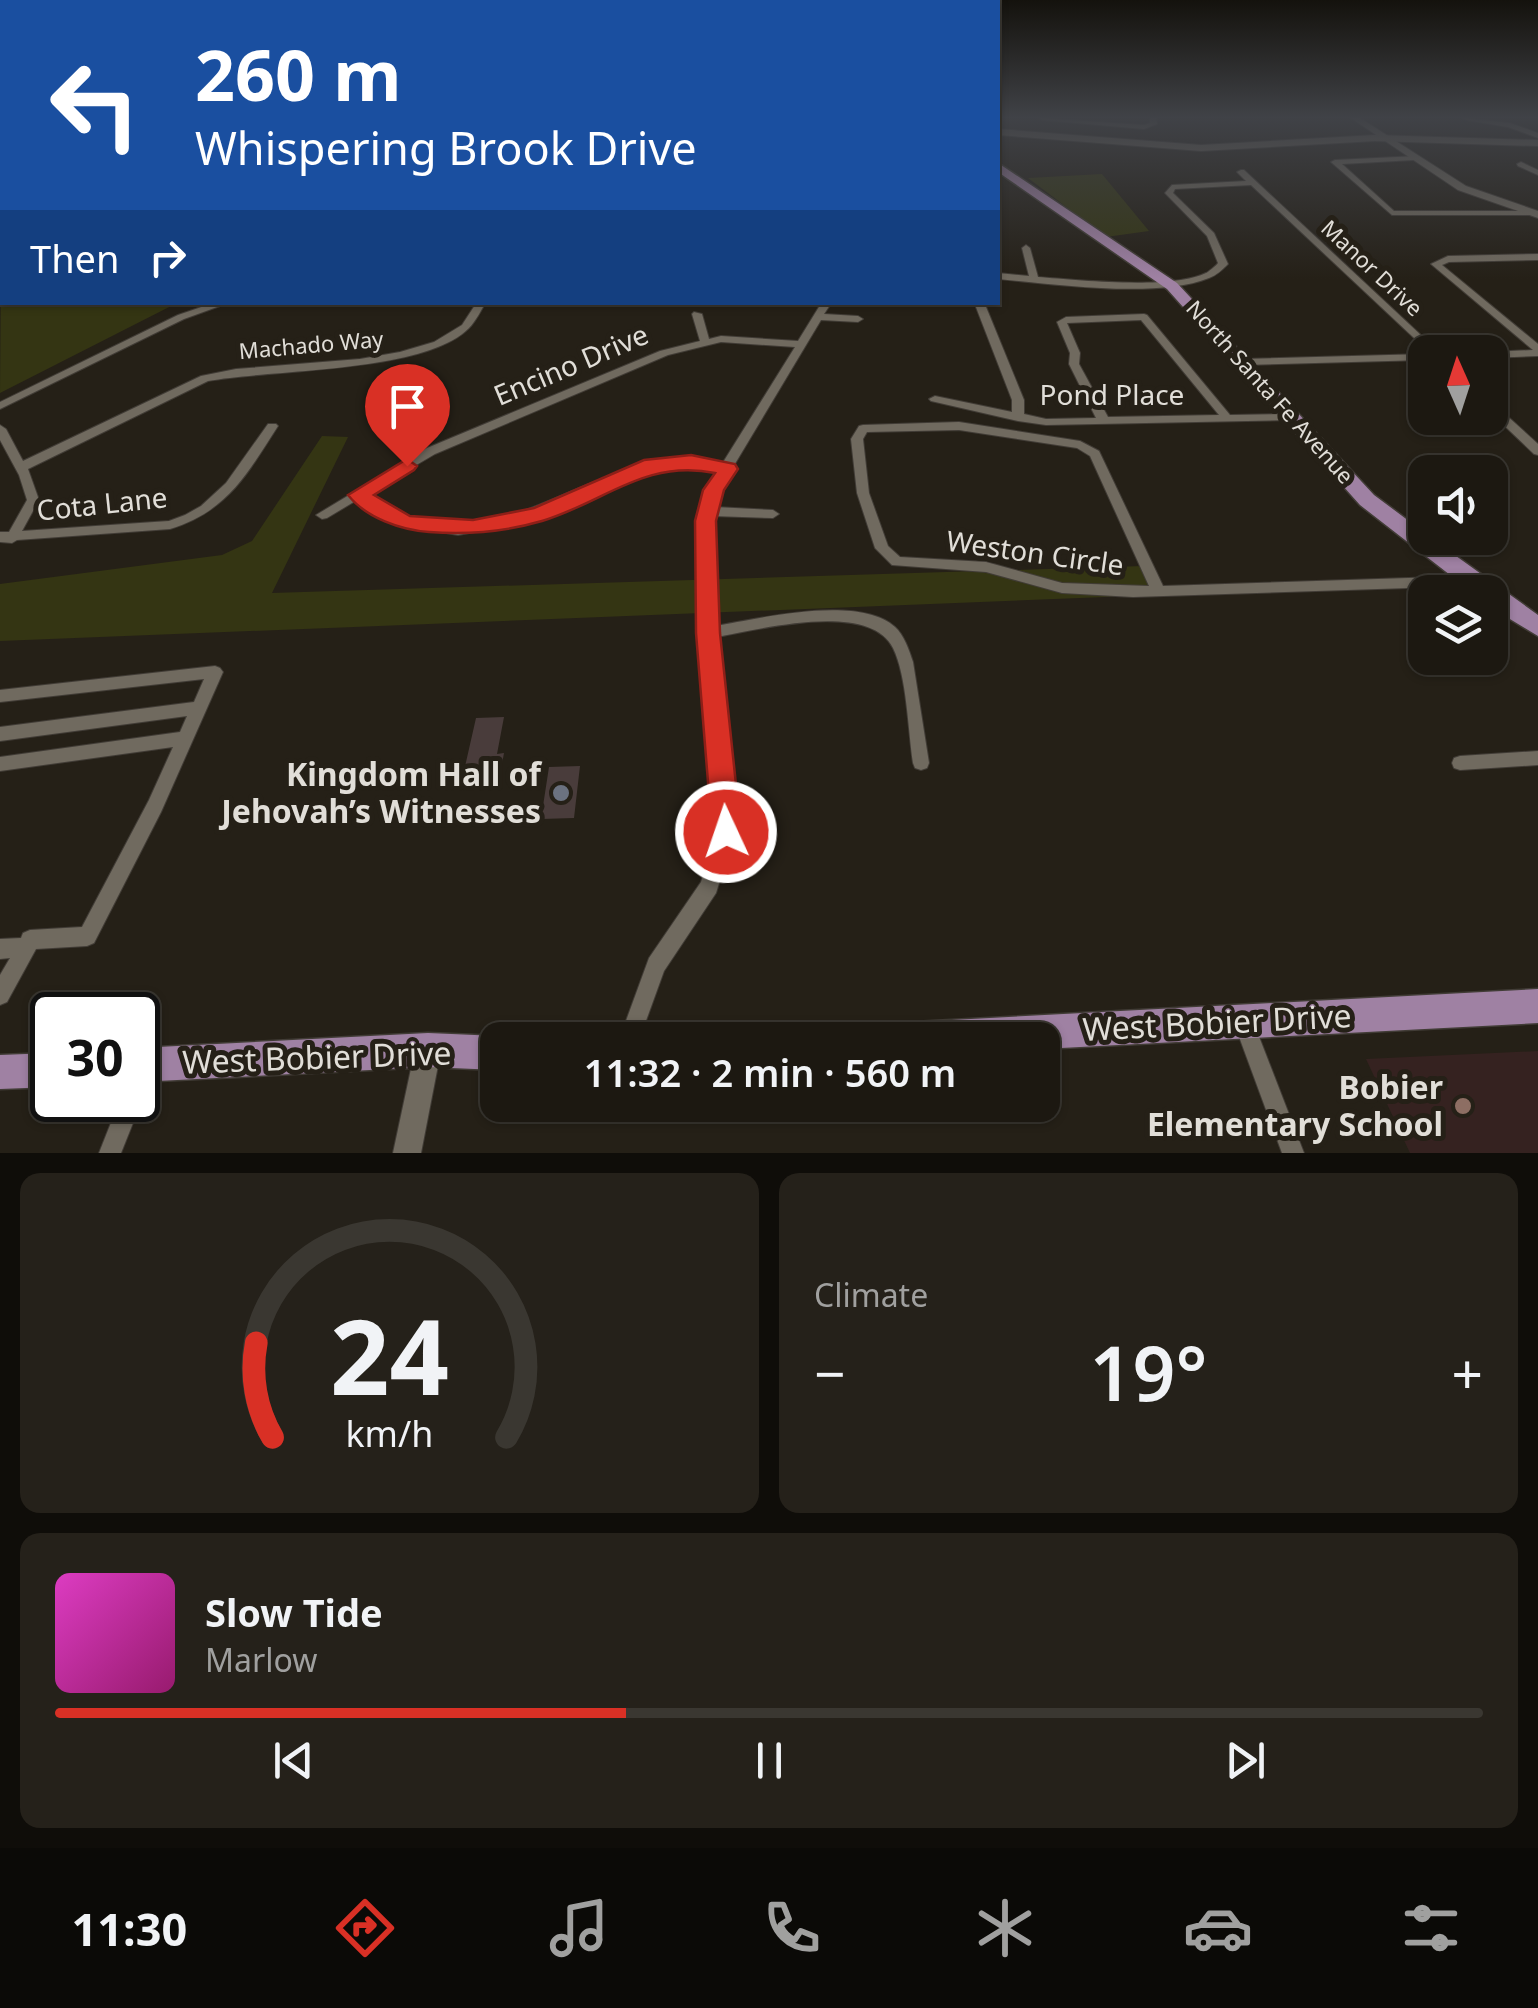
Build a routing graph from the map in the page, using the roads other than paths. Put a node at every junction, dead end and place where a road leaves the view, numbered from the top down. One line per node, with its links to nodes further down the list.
1 (1005, 172): 13 (main road, North Santa Fe Avenue)
2 (1241, 172): 5 (street, Manor Drive)
3 (1345, 172): 6 (street)
4 (1436, 172): 6 (street)
5 (1252, 183): 13 (street); 21 (street, Manor Drive)
6 (1536, 214)
7 (1026, 248): 12 (street)
8 (1538, 257): 9 (street)
9 (1522, 258): 10 (street); 24 (street)
10 (1538, 270)
11 (1000, 276): 12 (street)
12 (1034, 278): 13 (street)
13 (1172, 286): 27 (main road, North Santa Fe Avenue)
14 (219, 305): 29 (street)
15 (481, 305): 38 (street, Machado Way)
16 (824, 305): 19 (street)
17 (980, 305): 31 (street)
18 (697, 314): 22 (street)
19 (816, 316): 20 (street); 23 (street)
20 (858, 319)
21 (1416, 335)
22 (704, 340): 23 (street, Encino Drive); 40 (street, Encino Drive)
23 (799, 344): 39 (street)
24 (1538, 351): 25 (street)
25 (1508, 354)
26 (1408, 357): 27 (street)
27 (1244, 362): 30 (main road, North Santa Fe Avenue)
28 (935, 399): 31 (street, Pond Place)
29 (0, 406)
30 (1292, 417): 32 (street, Pond Place); 45 (main road, North Santa Fe Avenue)
31 (1018, 418): 33 (street, Pond Place)
32 (1228, 418): 33 (street, Pond Place); 33 (street)
33 (1104, 421)
34 (1508, 423): 37 (street)
35 (272, 426): 44 (street, Cota Lane)
36 (0, 429): 38 (street)
37 (1538, 452)
38 (22, 467): 44 (street)
39 (728, 469): 40 (street); 41 (street)
40 (358, 495): 43 (street, Encino Drive)
41 (706, 511): 42 (street); 50 (street)
42 (772, 514)
43 (322, 515)
44 (4, 538)
45 (1463, 575)
46 (1408, 590): 47 (street, Weston Circle)
47 (1158, 591): 47 (street, Weston Circle)
48 (1508, 607): 49 (main road, North Santa Fe Avenue)
49 (1538, 627)
50 (708, 633): 56 (street); 63 (street)
51 (0, 696): 52 (street)
52 (198, 708): 53 (street); 54 (street)
53 (0, 734)
54 (183, 739): 58 (street); 59 (street)
55 (1538, 758): 57 (street)
56 (921, 763)
57 (1460, 763)
58 (0, 764)
59 (27, 947): 60 (street); 61 (street)
60 (0, 949)
61 (0, 995)
62 (1538, 1006): 64 (main road, West Bobier Drive)
63 (635, 1022)
64 (1244, 1022): 65 (main road, West Bobier Drive); 74 (street)
65 (1060, 1031)
66 (428, 1050): 67 (main road, West Bobier Drive); 68 (main road, West Bobier Drive); 73 (street)
67 (480, 1052)
68 (160, 1064)
69 (30, 1071): 70 (main road)
70 (0, 1072)
71 (122, 1123): 72 (street)
72 (110, 1153)
73 (407, 1153)
74 (1293, 1153)

